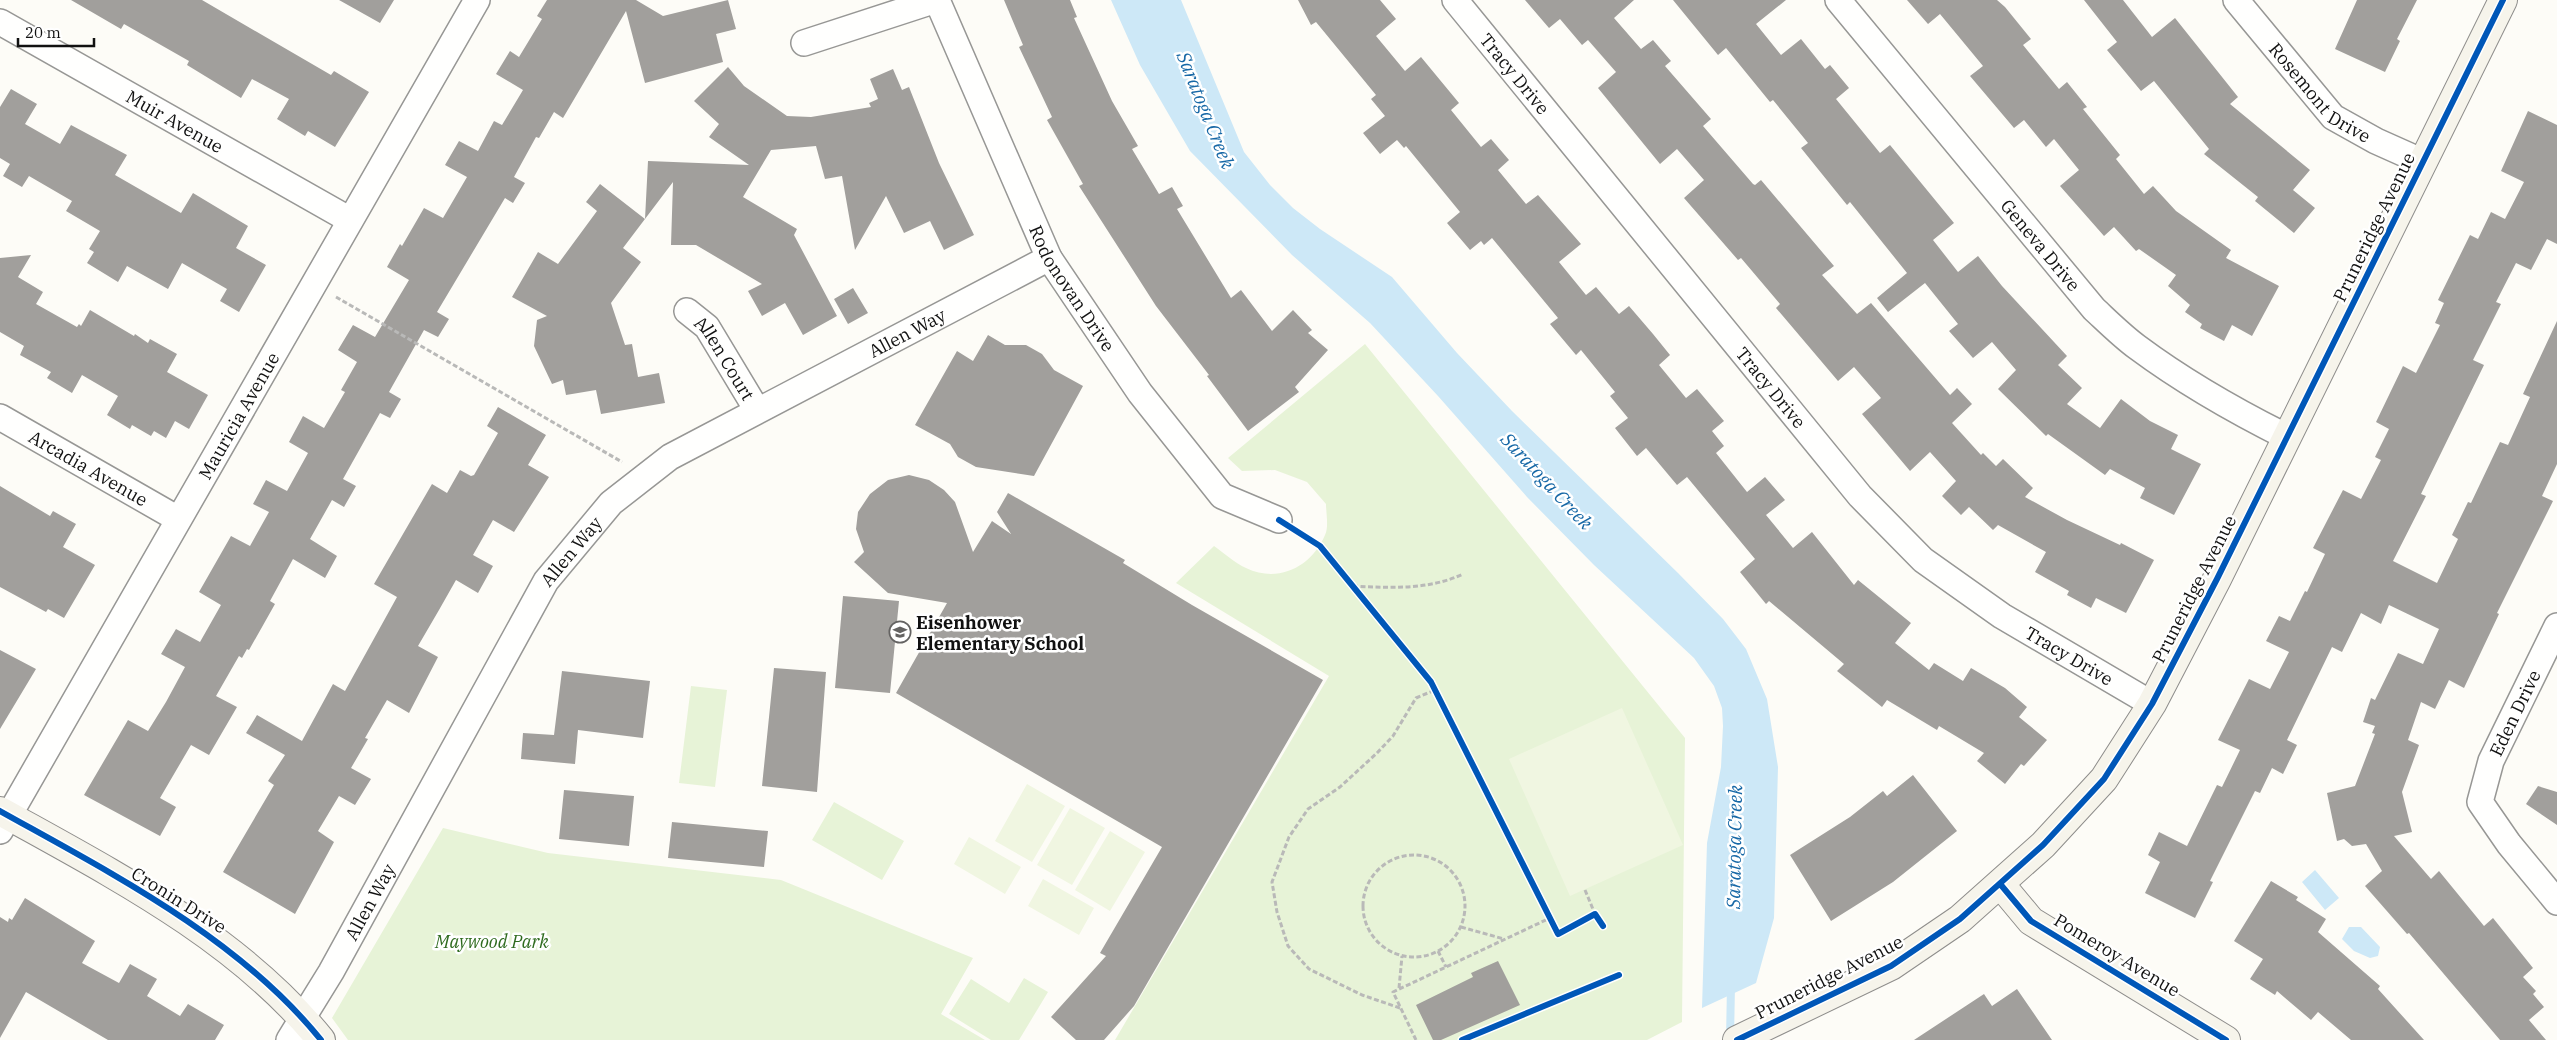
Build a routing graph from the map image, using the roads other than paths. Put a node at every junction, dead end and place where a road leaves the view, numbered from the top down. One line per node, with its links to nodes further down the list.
1 (477, 0): 10 (street, Mauricia Avenue)
2 (937, 0): 8 (street); 11 (street, Rodonovan Drive)
3 (1455, 0): 19 (street, Tracy Drive)
4 (1838, 0): 15 (street, Geneva Drive)
5 (2236, 0): 9 (street, Rosemont Drive)
6 (2503, 0): 9 (main road, Pruneridge Avenue)
7 (0, 22): 10 (street, Muir Avenue)
8 (804, 43)
9 (2423, 162): 15 (main road, Pruneridge Avenue)
10 (350, 220): 16 (street, Mauricia Avenue)
11 (1049, 258): 13 (street, Allen Way); 17 (street, Rodonovan Drive)
12 (687, 310): 13 (street, Allen Court)
13 (757, 410): 23 (street, Allen Way)
14 (0, 417): 16 (street, Arcadia Avenue)
15 (2287, 437): 19 (main road, Pruneridge Avenue)
16 (178, 520): 20 (street, Mauricia Avenue)
17 (1279, 520)
18 (2557, 626): 22 (street, Eden Drive)
19 (2152, 704): 21 (main road, Pruneridge Avenue)
20 (3, 819): 23 (main road, Cronin Drive)
21 (2000, 885): 26 (main road, Pruneridge Avenue); 27 (main road, Pomeroy Avenue)
22 (2557, 902)
23 (303, 1017): 24 (street, Allen Way); 25 (main road, Cronin Drive)
24 (288, 1040)
25 (321, 1040)
26 (1737, 1040)
27 (2226, 1040)

